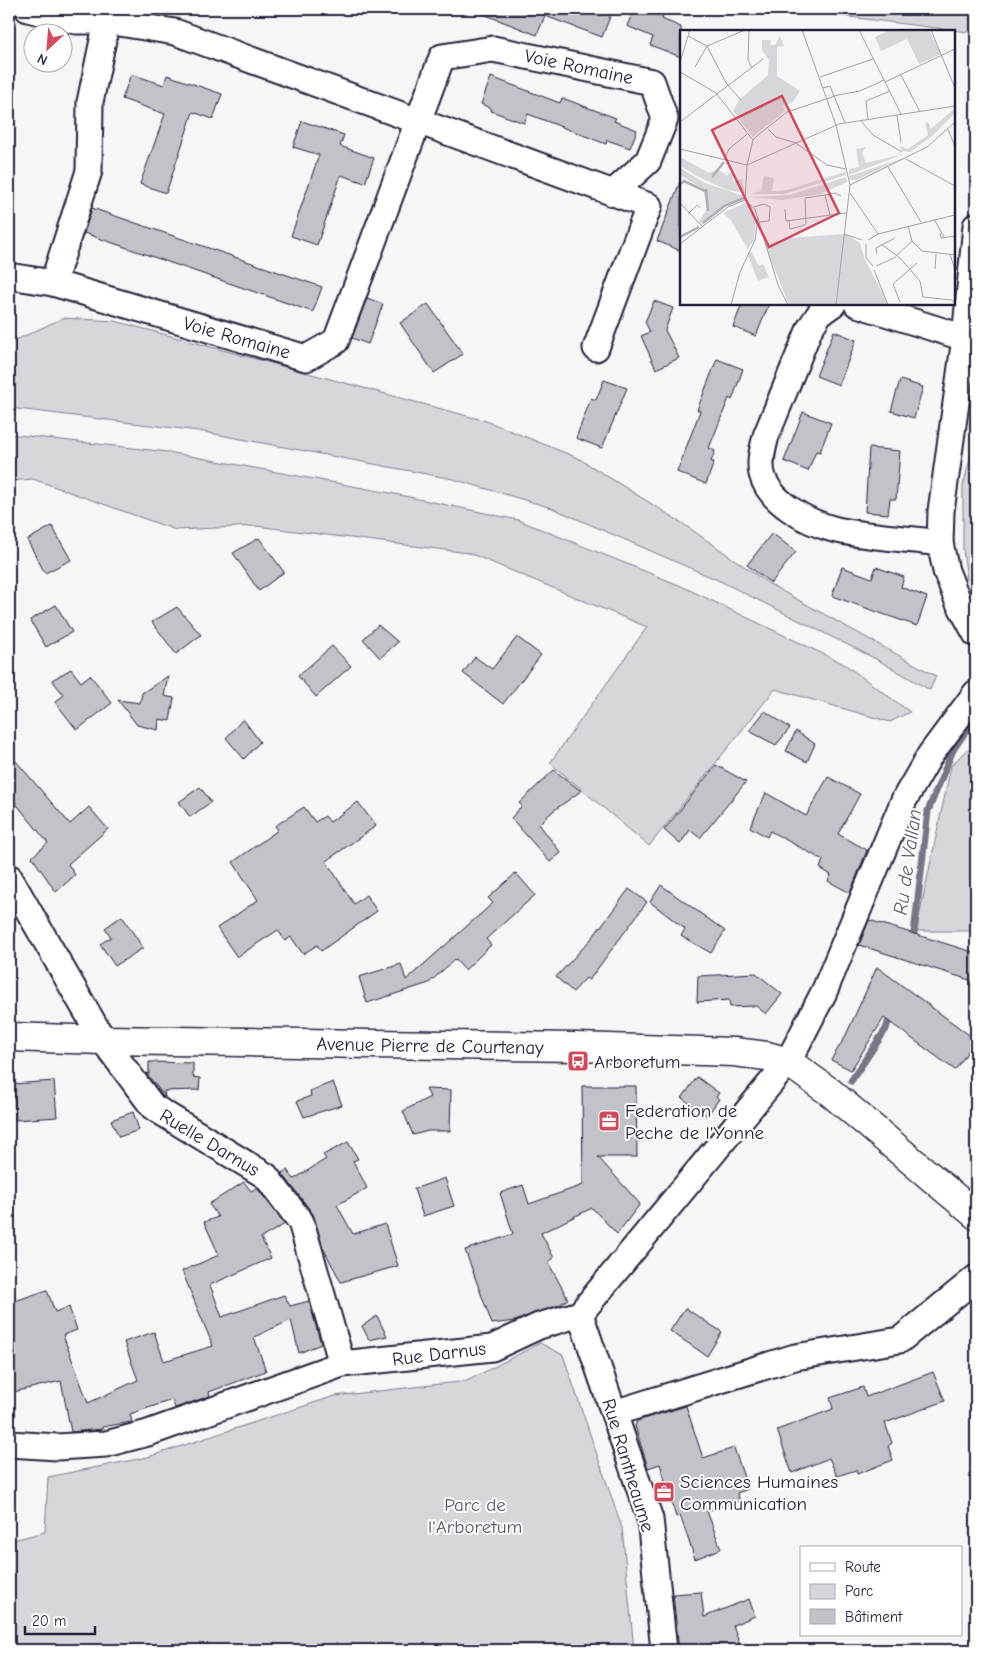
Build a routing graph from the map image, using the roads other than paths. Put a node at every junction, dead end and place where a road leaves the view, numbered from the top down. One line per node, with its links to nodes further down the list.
1 (28, 9): 2 (street)
2 (107, 21): 3 (street); 7 (street)
3 (417, 121): 4 (street); 4 (street, Voie Romaine); 7 (street, Voie Romaine)
4 (613, 193): 11 (street)
5 (976, 226): 10 (street)
6 (9, 276): 7 (street, Voie Romaine)
7 (53, 283)
8 (831, 305): 14 (street)
9 (860, 305): 10 (street)
10 (965, 338): 13 (street)
11 (596, 348)
12 (976, 375): 13 (street)
13 (957, 398): 14 (street)
14 (940, 543): 15 (street)
15 (976, 634)
16 (976, 693): 20 (street)
17 (9, 877): 19 (street, Ruelle Darnus)
18 (9, 1037): 19 (main road, Avenue Pierre de Courtenay)
19 (103, 1040): 20 (main road, Avenue Pierre de Courtenay); 24 (street, Ruelle Darnus)
20 (788, 1062): 21 (main road, Avenue Pierre de Courtenay); 23 (street)
21 (976, 1215)
22 (976, 1278): 25 (street)
23 (580, 1314): 24 (street, Rue Darnus); 25 (street, Rue Rantheaume)
24 (342, 1364): 26 (street, Rue Darnus)
25 (614, 1413): 27 (street, Rue Rantheaume)
26 (9, 1444)
27 (664, 1650)

